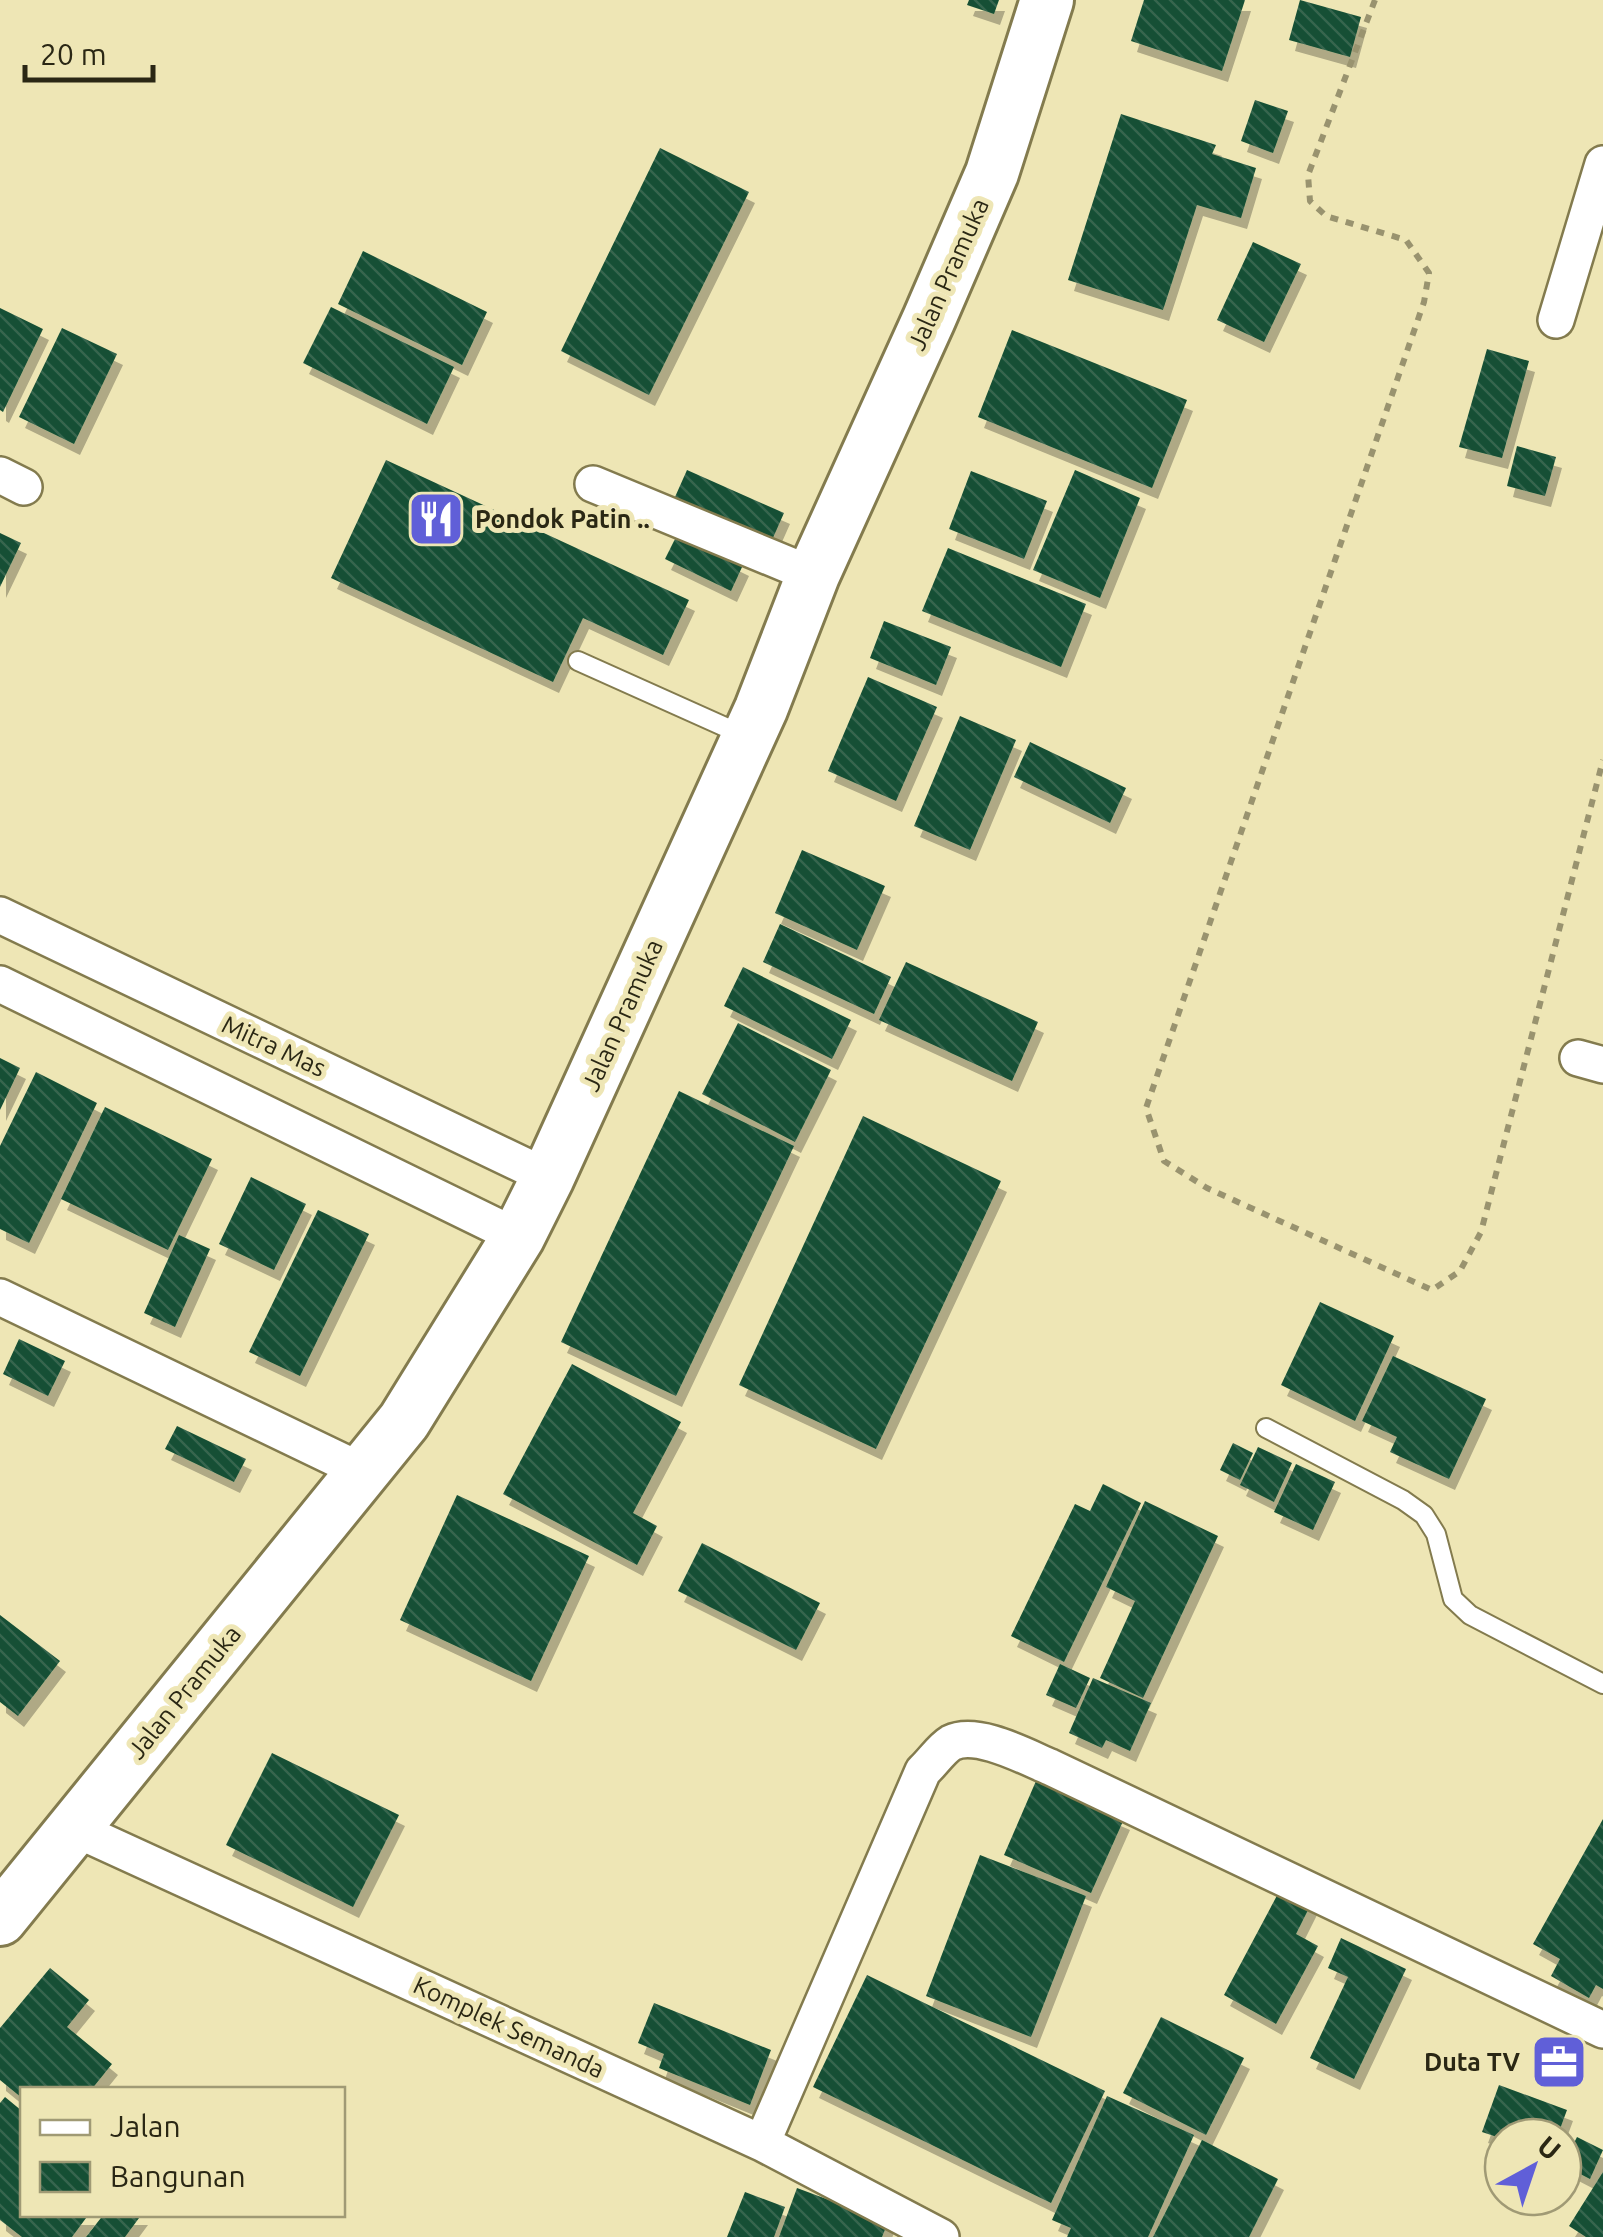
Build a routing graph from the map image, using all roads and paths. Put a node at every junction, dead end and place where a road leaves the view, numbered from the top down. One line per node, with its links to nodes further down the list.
1 (1047, 0): 6 (main road, Jalan Pramuka)
2 (1375, 0): 9 (path)
3 (1603, 164): 4 (street)
4 (1556, 320)
5 (593, 484): 6 (street)
6 (812, 574): 8 (main road, Jalan Pramuka)
7 (578, 661): 8 (lane)
8 (748, 738): 12 (main road, Jalan Pramuka)
9 (1603, 760)
10 (0, 915): 12 (street, Mitra Mas)
11 (0, 984): 13 (street)
12 (548, 1176): 13 (main road, Jalan Pramuka)
13 (518, 1237): 16 (main road, Jalan Pramuka)
14 (0, 1297): 16 (street)
15 (1266, 1428): 17 (lane)
16 (364, 1472): 18 (main road, Jalan Pramuka)
17 (1603, 1684)
18 (73, 1828): 19 (main road, Jalan Pramuka); 21 (street, Komplek Semanda)
19 (0, 1918)
20 (1603, 2030): 21 (street)
21 (762, 2143): 22 (street, Komplek Semanda)
22 (941, 2237)

